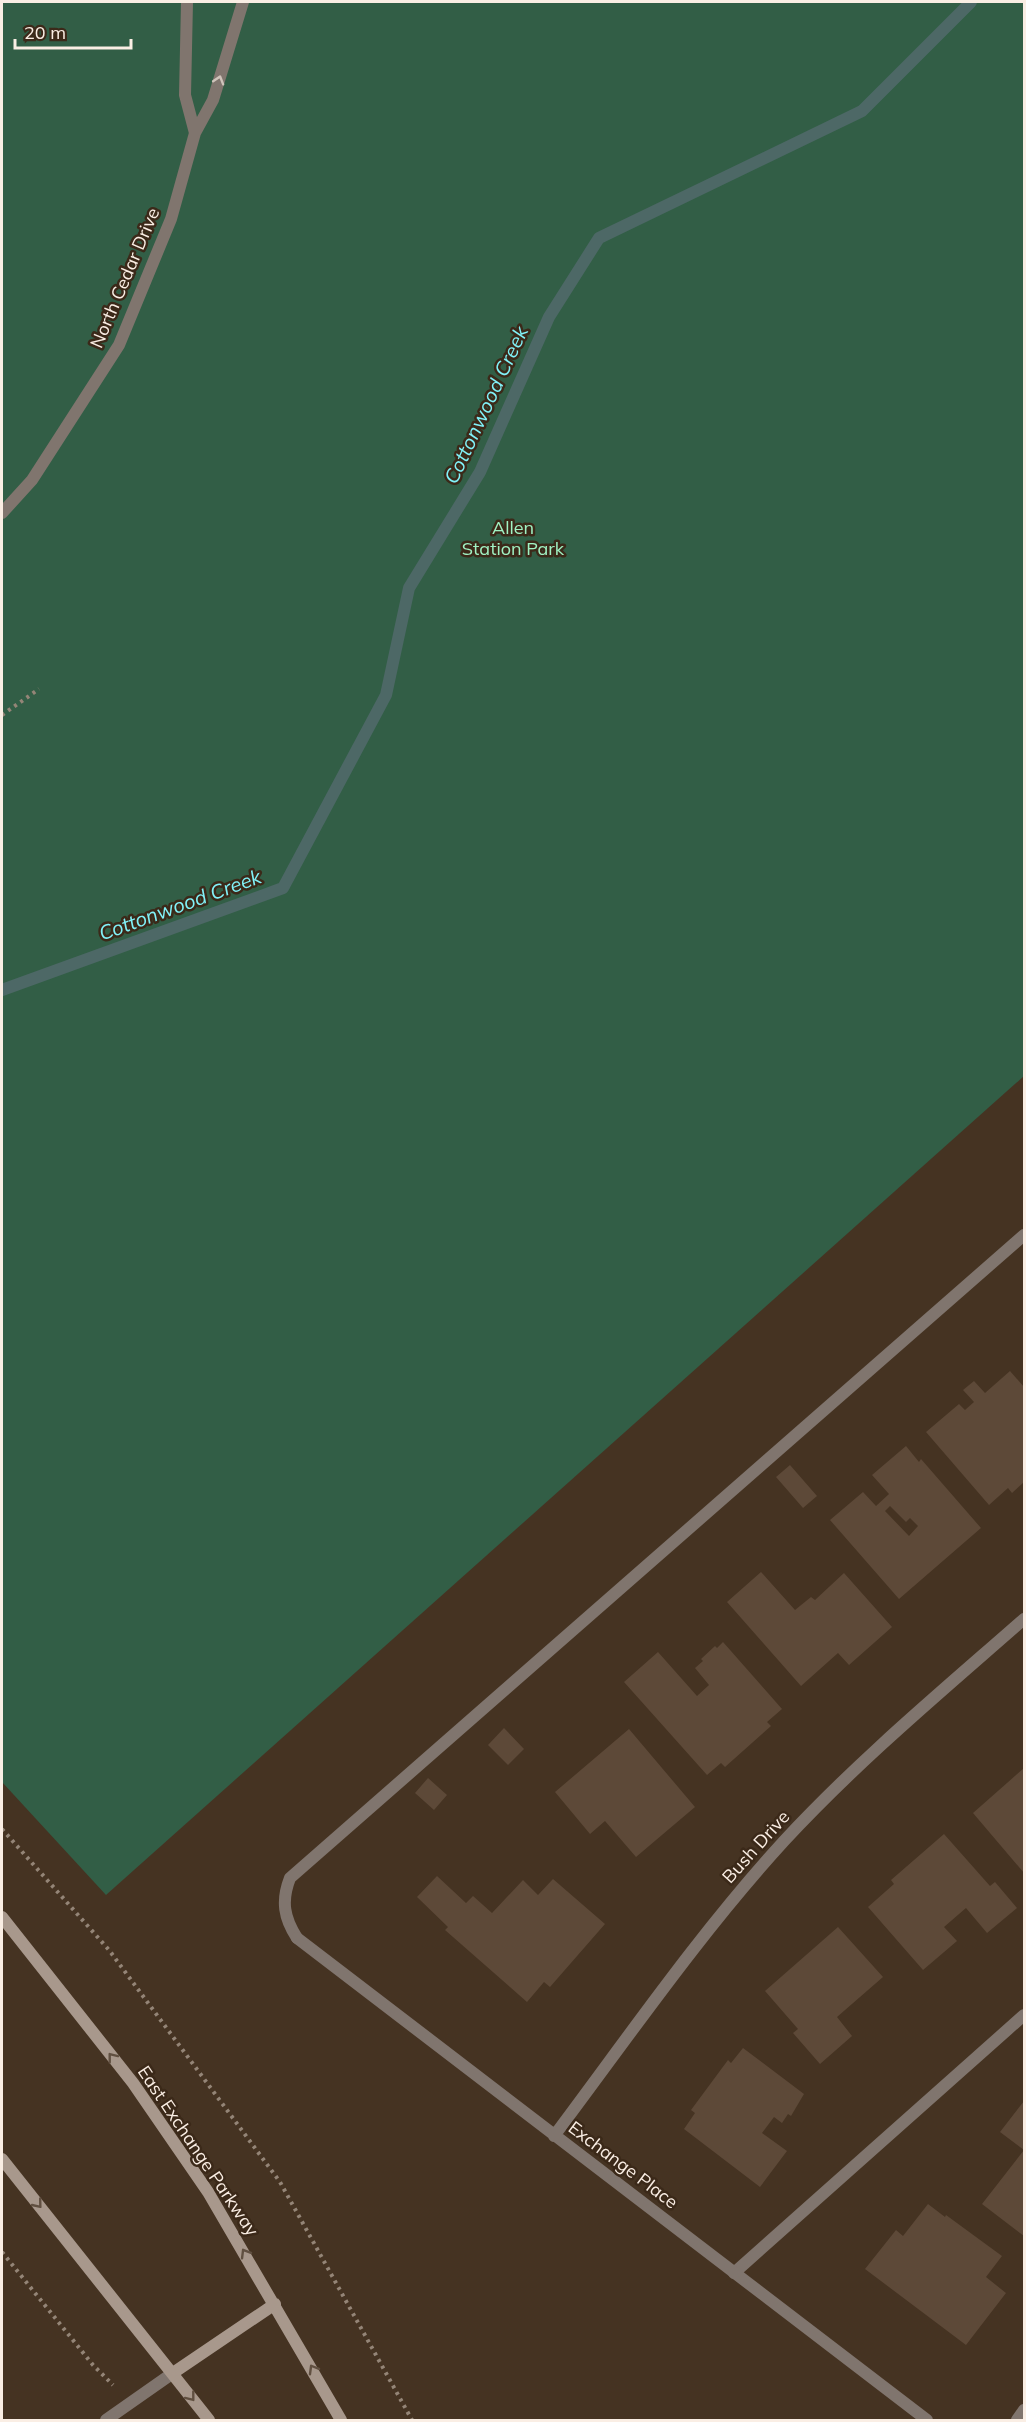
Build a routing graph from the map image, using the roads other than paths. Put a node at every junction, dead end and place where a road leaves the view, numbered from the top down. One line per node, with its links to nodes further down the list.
1 (188, 2): 3 (street)
2 (243, 2): 3 (street, North Cedar Drive, one-way to 2)
3 (195, 133): 4 (street, North Cedar Drive)
4 (2, 513)
5 (1024, 1234): 9 (street, Exchange Place)
6 (1024, 1619): 9 (street, Bush Drive)
7 (2, 1917): 12 (main road, East Exchange Parkway, one-way to 7)
8 (1024, 2015): 11 (street)
9 (554, 2136): 11 (street, Exchange Place)
10 (2, 2159): 13 (main road, one-way to 13)
11 (734, 2273): 18 (street, Exchange Place)
12 (275, 2304): 13 (main road); 17 (main road, East Exchange Parkway, one-way to 12)
13 (172, 2373): 15 (street); 16 (main road, one-way to 16)
14 (1024, 2410): 19 (street)
15 (106, 2421)
16 (209, 2421)
17 (341, 2421)
18 (927, 2421)
19 (1017, 2421)

